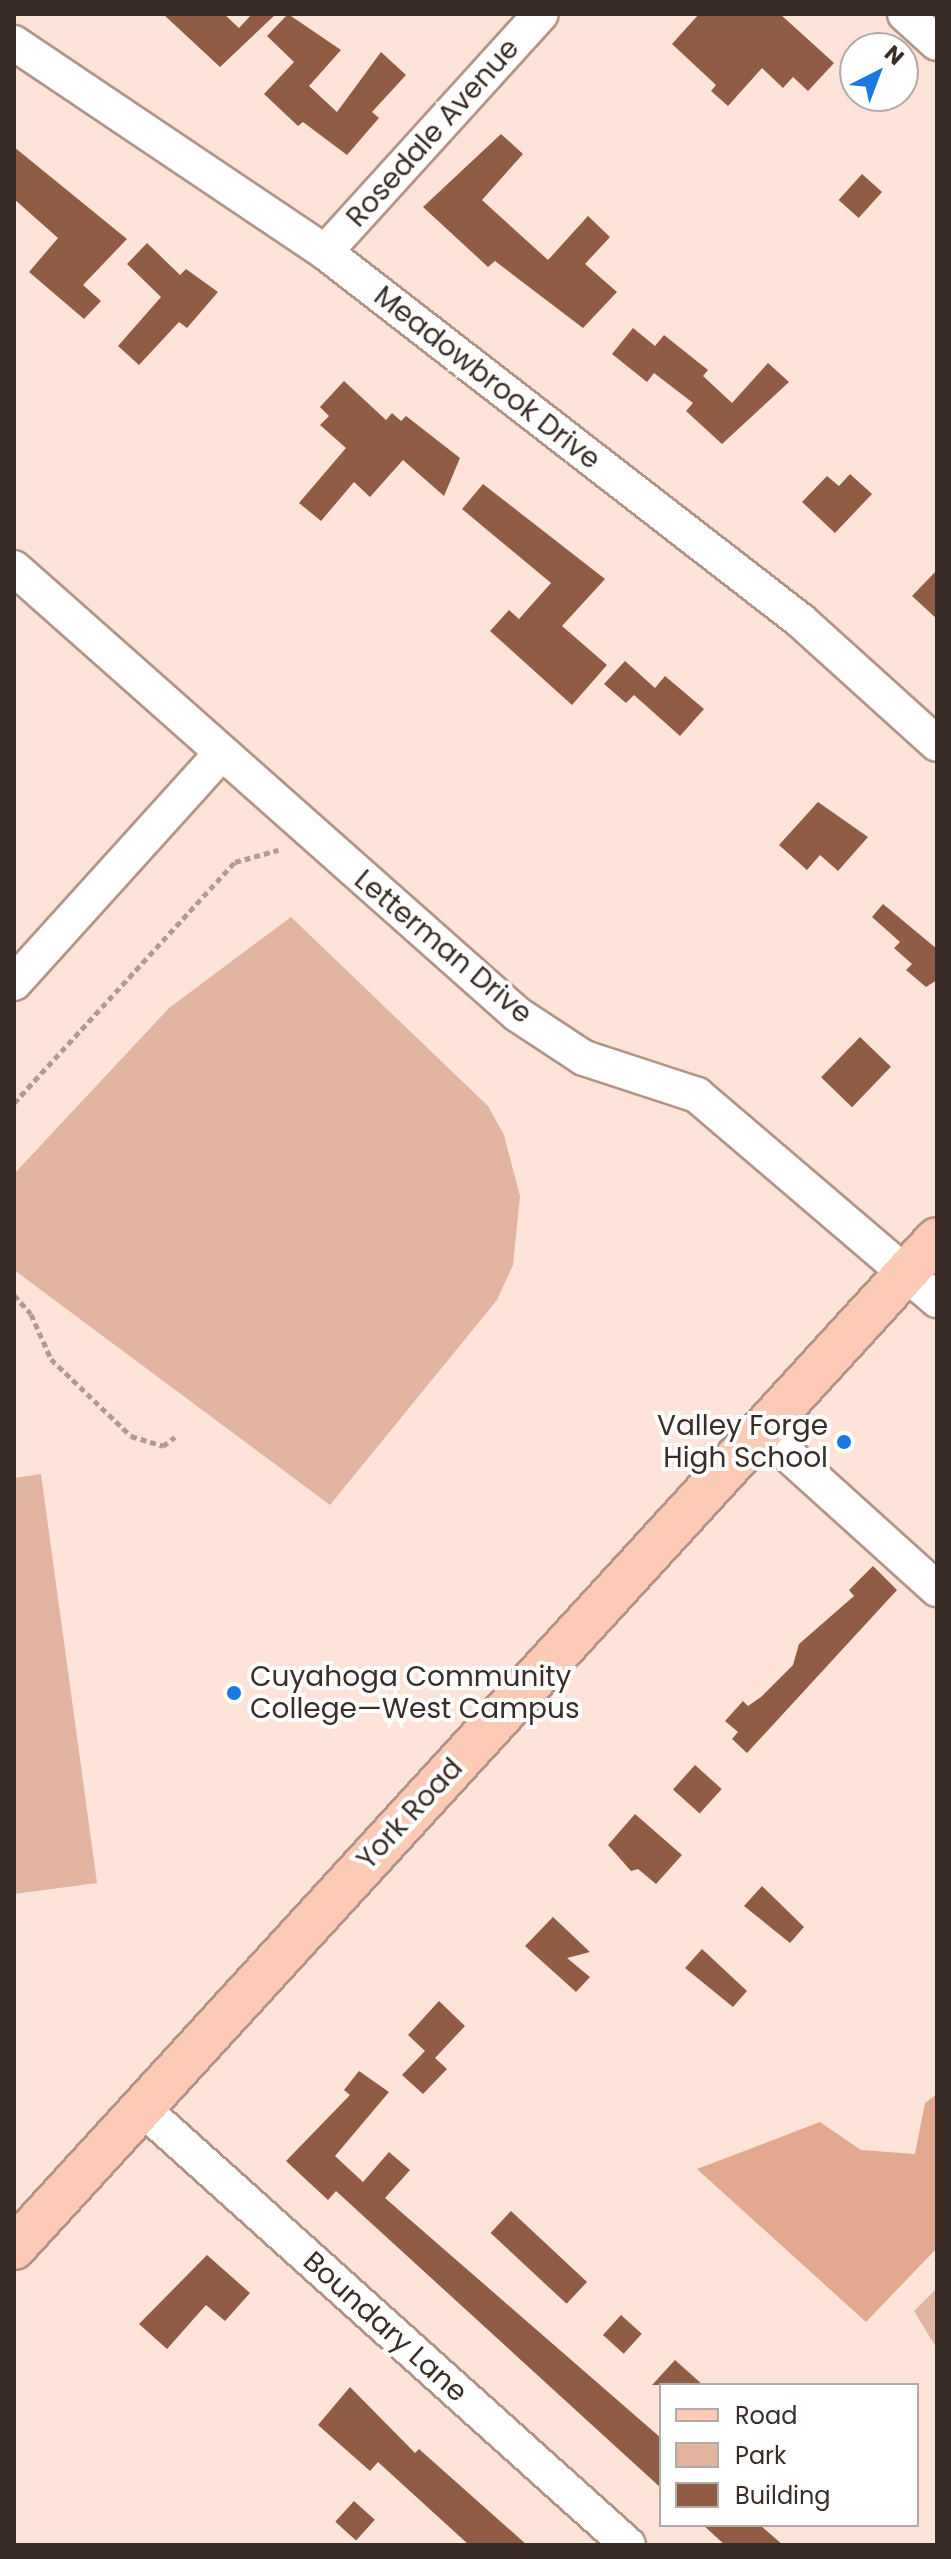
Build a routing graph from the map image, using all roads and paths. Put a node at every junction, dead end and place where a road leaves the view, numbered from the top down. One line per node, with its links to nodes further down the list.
1 (541, 14): 5 (street, Rosedale Avenue)
2 (905, 14): 4 (street)
3 (14, 43): 5 (street, Meadowbrook Drive)
4 (937, 43)
5 (325, 252): 7 (street, Meadowbrook Drive)
6 (14, 568): 8 (street, Letterman Drive)
7 (937, 744)
8 (220, 755): 10 (street); 13 (street, Letterman Drive)
9 (278, 850): 11 (path)
10 (20, 966)
11 (14, 1103)
12 (937, 1239): 13 (main road, York Road)
13 (906, 1273): 15 (street, Letterman Drive); 16 (main road, York Road)
14 (14, 1295): 17 (path)
15 (937, 1300)
16 (762, 1431): 18 (street); 19 (main road, York Road)
17 (175, 1437)
18 (937, 1589)
19 (143, 2109): 20 (main road, York Road); 21 (street, Boundary Lane)
20 (14, 2248)
21 (628, 2545)

